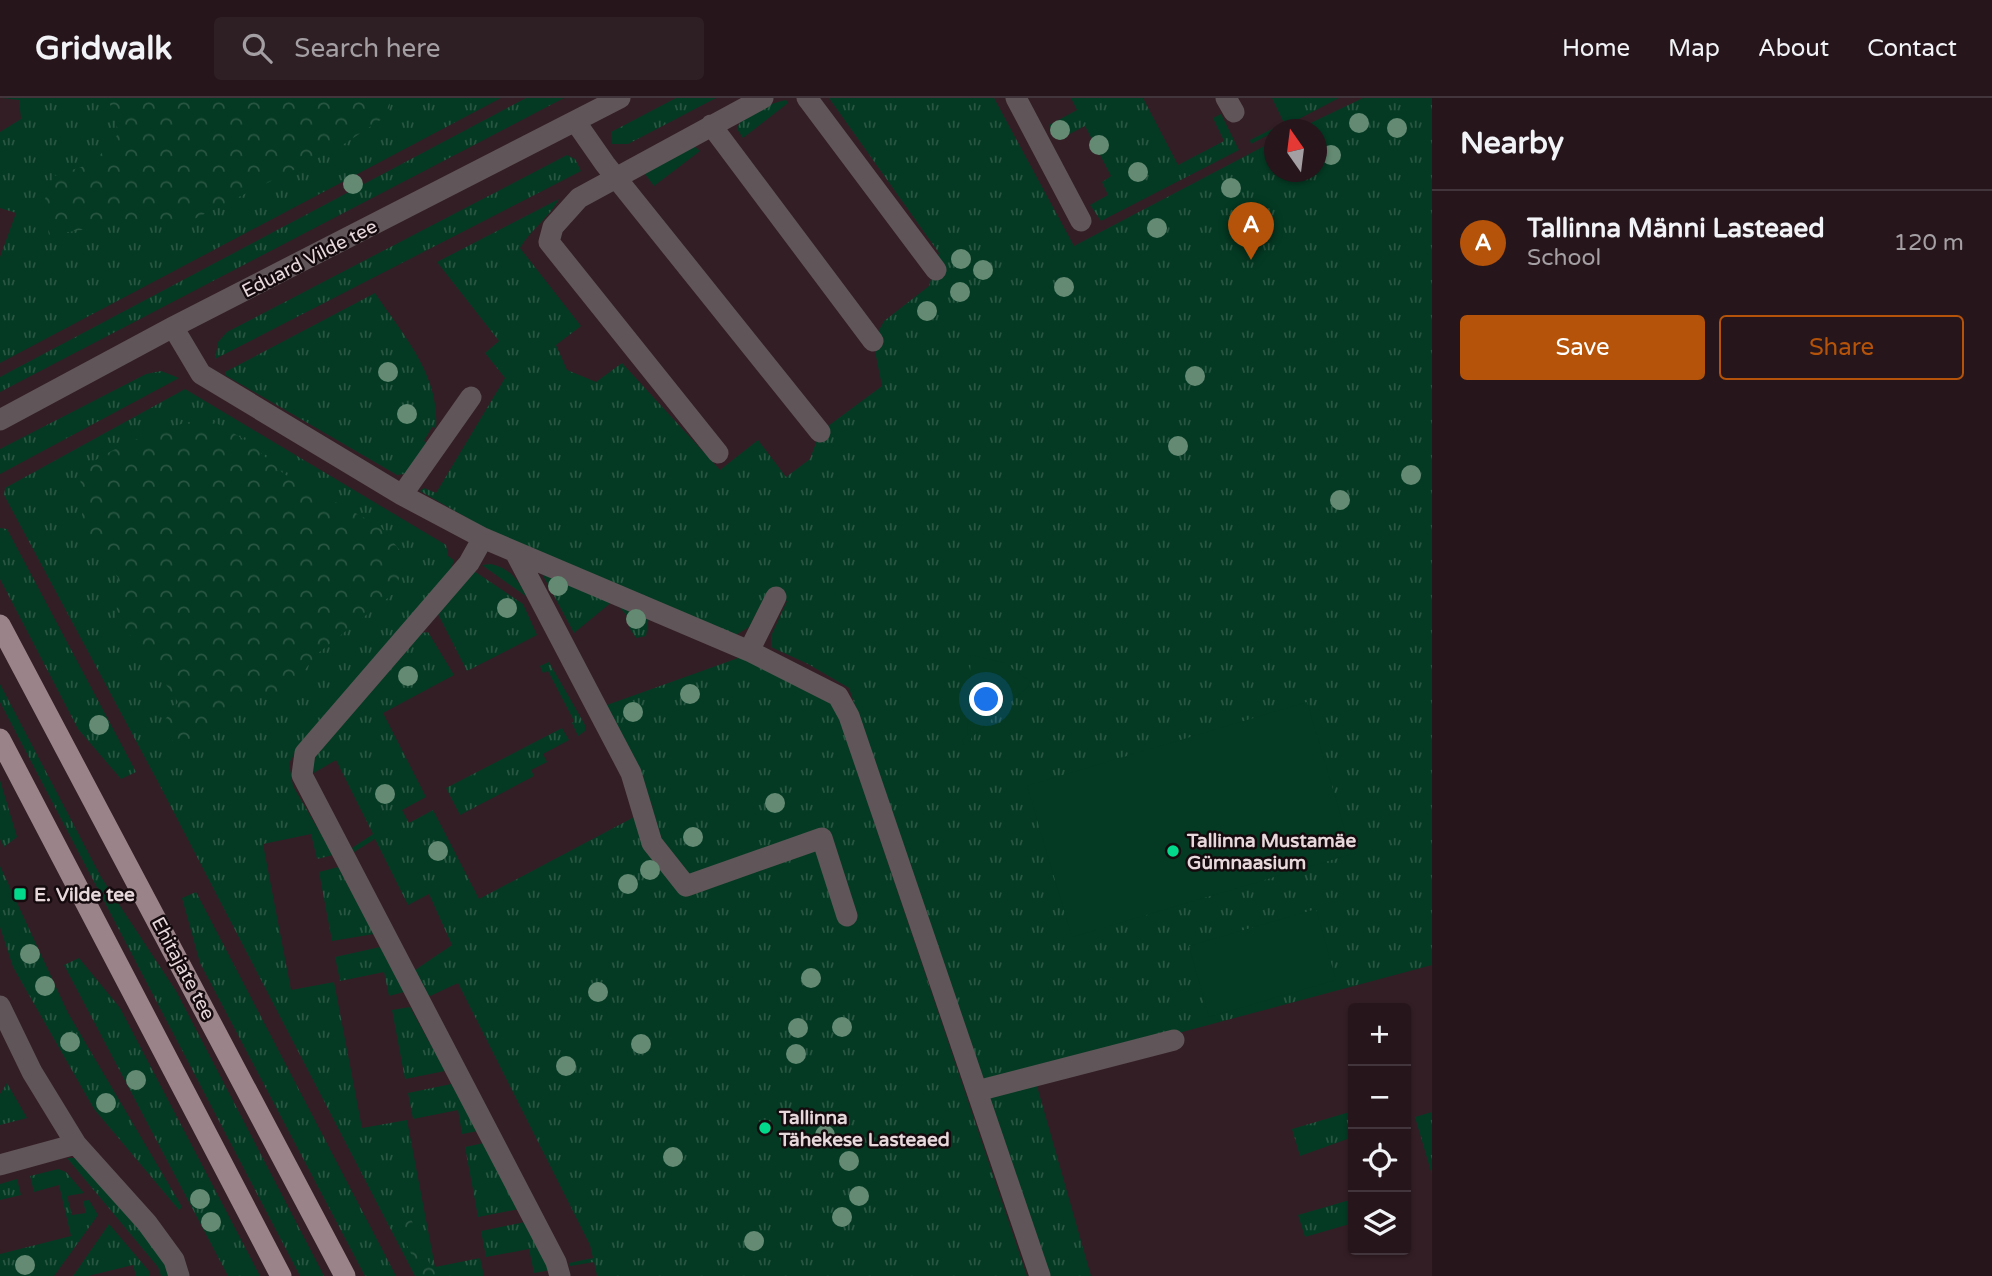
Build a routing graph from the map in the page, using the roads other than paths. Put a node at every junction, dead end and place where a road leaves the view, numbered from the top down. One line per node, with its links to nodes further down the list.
1 (620, 98): 5 (street, Eduard Vilde tee)
2 (763, 98): 6 (street)
3 (807, 98): 9 (street)
4 (1016, 98): 8 (street)
5 (575, 121): 7 (street); 10 (street, Eduard Vilde tee)
6 (711, 125): 7 (street); 11 (street)
7 (615, 177): 14 (street); 15 (street)
8 (1081, 221)
9 (936, 270)
10 (173, 327): 13 (street, Eduard Vilde tee); 16 (street)
11 (873, 341)
12 (471, 397): 16 (street)
13 (0, 420)
14 (820, 432)
15 (718, 453)
16 (402, 495): 17 (street)
17 (483, 538): 18 (street); 32 (street)
18 (515, 551): 21 (street); 23 (street)
19 (776, 597): 21 (street)
20 (0, 625): 31 (main road, Ehitajate tee)
21 (749, 651): 26 (street)
22 (0, 739): 30 (main road)
23 (847, 916)
24 (0, 1006): 27 (street)
25 (1174, 1040): 26 (street)
26 (977, 1091): 33 (street)
27 (76, 1144): 28 (street); 29 (street)
28 (0, 1165)
29 (179, 1276)
30 (281, 1276)
31 (345, 1276)
32 (559, 1276)
33 (1040, 1276)

